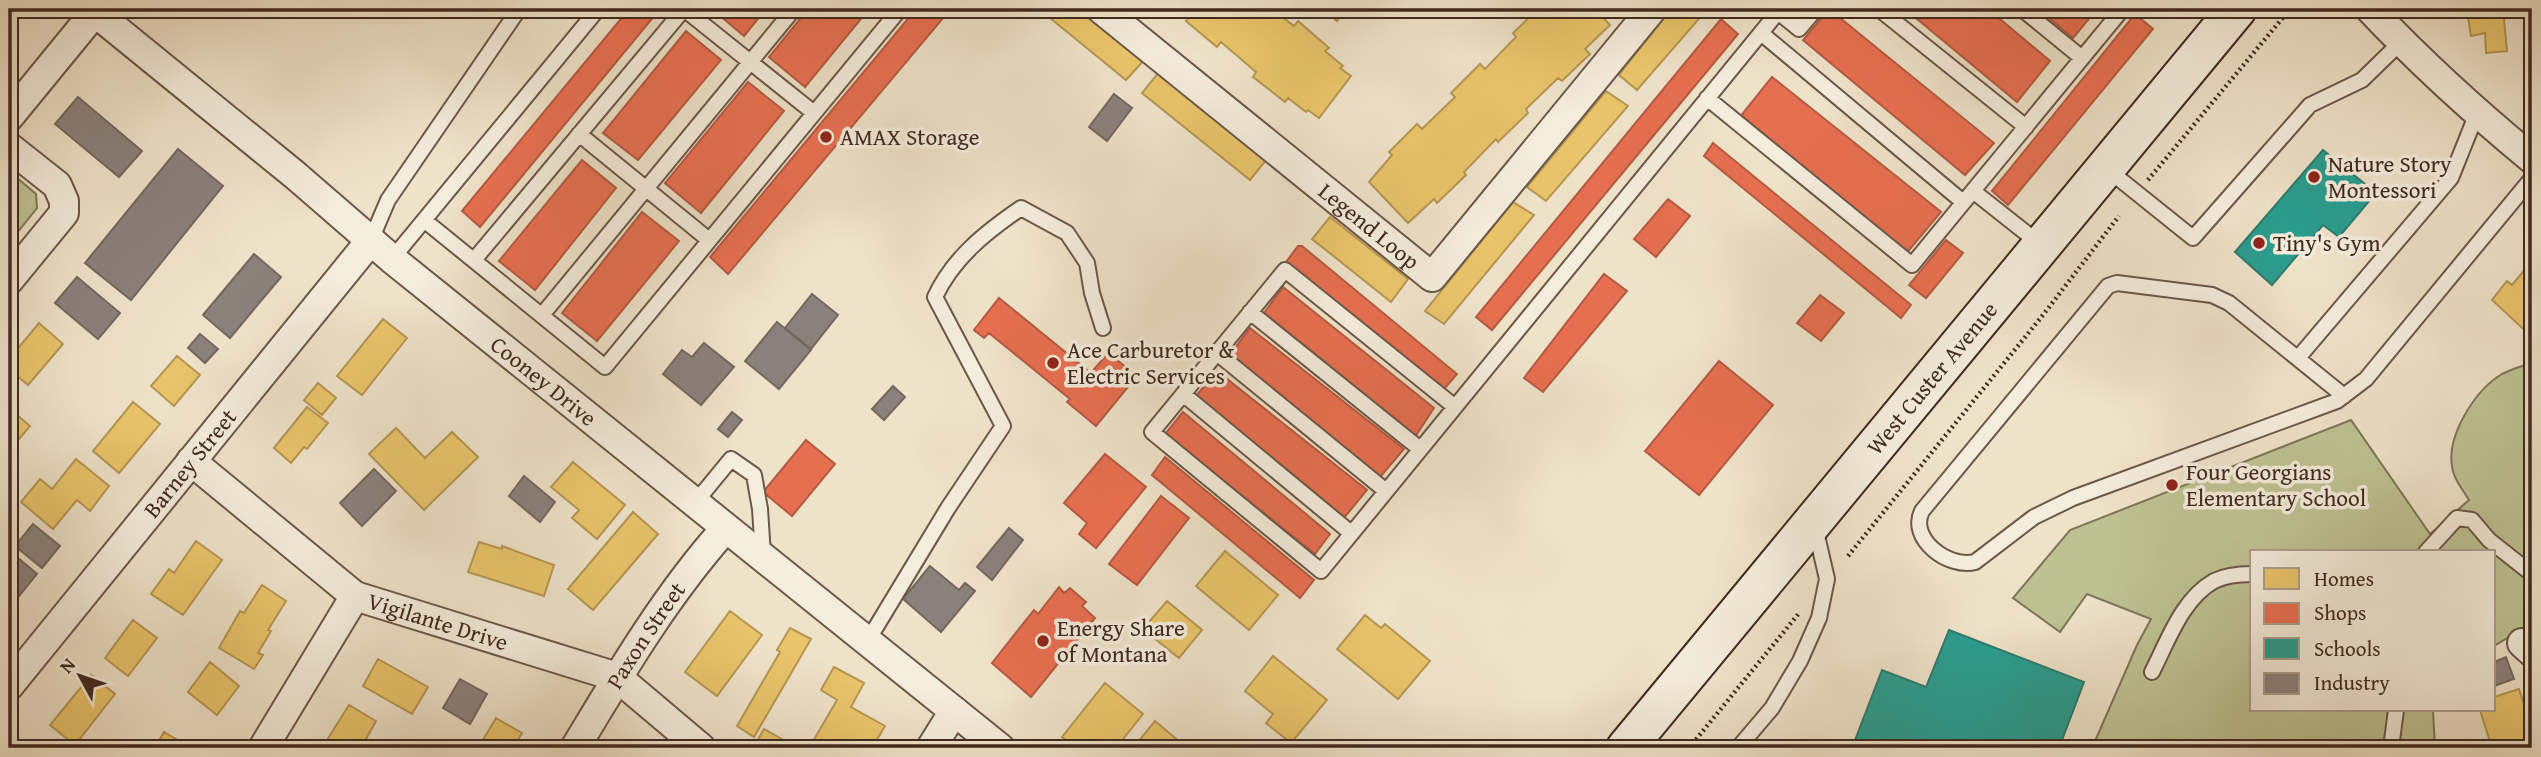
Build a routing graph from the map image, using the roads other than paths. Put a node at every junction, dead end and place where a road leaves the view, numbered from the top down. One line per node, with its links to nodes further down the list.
1 (519, 9): 33 (lane)
2 (598, 9): 32 (lane)
3 (684, 9): 19 (lane); 25 (lane)
4 (794, 9): 19 (lane)
5 (900, 9): 21 (lane)
6 (1101, 9): 7 (street, Legend Loop)
7 (1652, 9)
8 (1816, 9): 14 (lane)
9 (1879, 9): 24 (lane)
10 (2022, 9): 18 (lane)
11 (2116, 9): 18 (lane)
12 (2370, 9): 17 (street)
13 (93, 10): 23 (street); 33 (street, Cooney Drive)
14 (1777, 10): 16 (lane)
15 (2226, 16): 28 (main road, West Custer Avenue)
16 (1760, 33): 20 (lane); 31 (lane)
17 (2401, 42): 22 (street); 28 (lane)
18 (2082, 58): 24 (lane)
19 (750, 62): 21 (lane); 30 (lane)
20 (1707, 98): 31 (lane); 46 (lane)
21 (814, 113): 34 (lane)
22 (2477, 113): 27 (street); 43 (lane)
23 (9, 117)
24 (2025, 127): 31 (lane)
25 (579, 134): 30 (lane); 37 (lane)
26 (9, 147): 38 (street)
27 (2532, 159)
28 (2105, 168): 35 (main road, West Custer Avenue)
29 (2532, 178): 45 (lane)
30 (646, 188): 34 (lane); 40 (lane)
31 (1968, 196): 35 (lane)
32 (424, 220): 36 (lane); 37 (lane)
33 (371, 240): 36 (street, Cooney Drive); 48 (street, Barney Street)
34 (709, 240): 40 (lane)
35 (2041, 245): 51 (main road, West Custer Avenue)
36 (392, 259): 50 (street, Cooney Drive)
37 (474, 260): 40 (lane)
38 (9, 280)
39 (1250, 312): 42 (lane); 46 (lane); 47 (lane)
40 (542, 315)
41 (1103, 328): 59 (lane)
42 (1217, 353): 44 (lane); 49 (lane)
43 (2298, 358): 45 (lane); 45 (lane)
44 (1183, 394): 53 (lane); 53 (lane)
45 (2344, 396)
46 (1455, 407): 47 (lane)
47 (1420, 450): 49 (lane)
48 (191, 461): 58 (street, Vigilante Drive); 62 (street, Barney Street)
49 (1387, 491): 53 (lane)
50 (694, 504): 52 (street, Cooney Drive); 55 (lane)
51 (1814, 521): 70 (main road, West Custer Avenue); 71 (lane)
52 (724, 529): 55 (street, Cooney Drive); 61 (street, Paxon Street)
53 (1352, 533)
54 (2428, 550): 57 (lane)
55 (764, 560): 59 (street, Cooney Drive)
56 (2250, 574): 60 (lane)
57 (2532, 574)
58 (355, 596): 61 (street, Vigilante Drive); 65 (street)
59 (867, 642): 63 (street, Cooney Drive)
60 (2152, 672)
61 (617, 677): 66 (street, Paxon Street); 67 (street, Vigilante Drive)
62 (9, 686)
63 (954, 711): 68 (street); 69 (street, Cooney Drive)
64 (2396, 712): 72 (lane)
65 (263, 748)
66 (575, 748)
67 (701, 748)
68 (931, 748)
69 (1000, 748)
70 (1626, 748)
71 (1738, 748)
72 (2391, 748)

